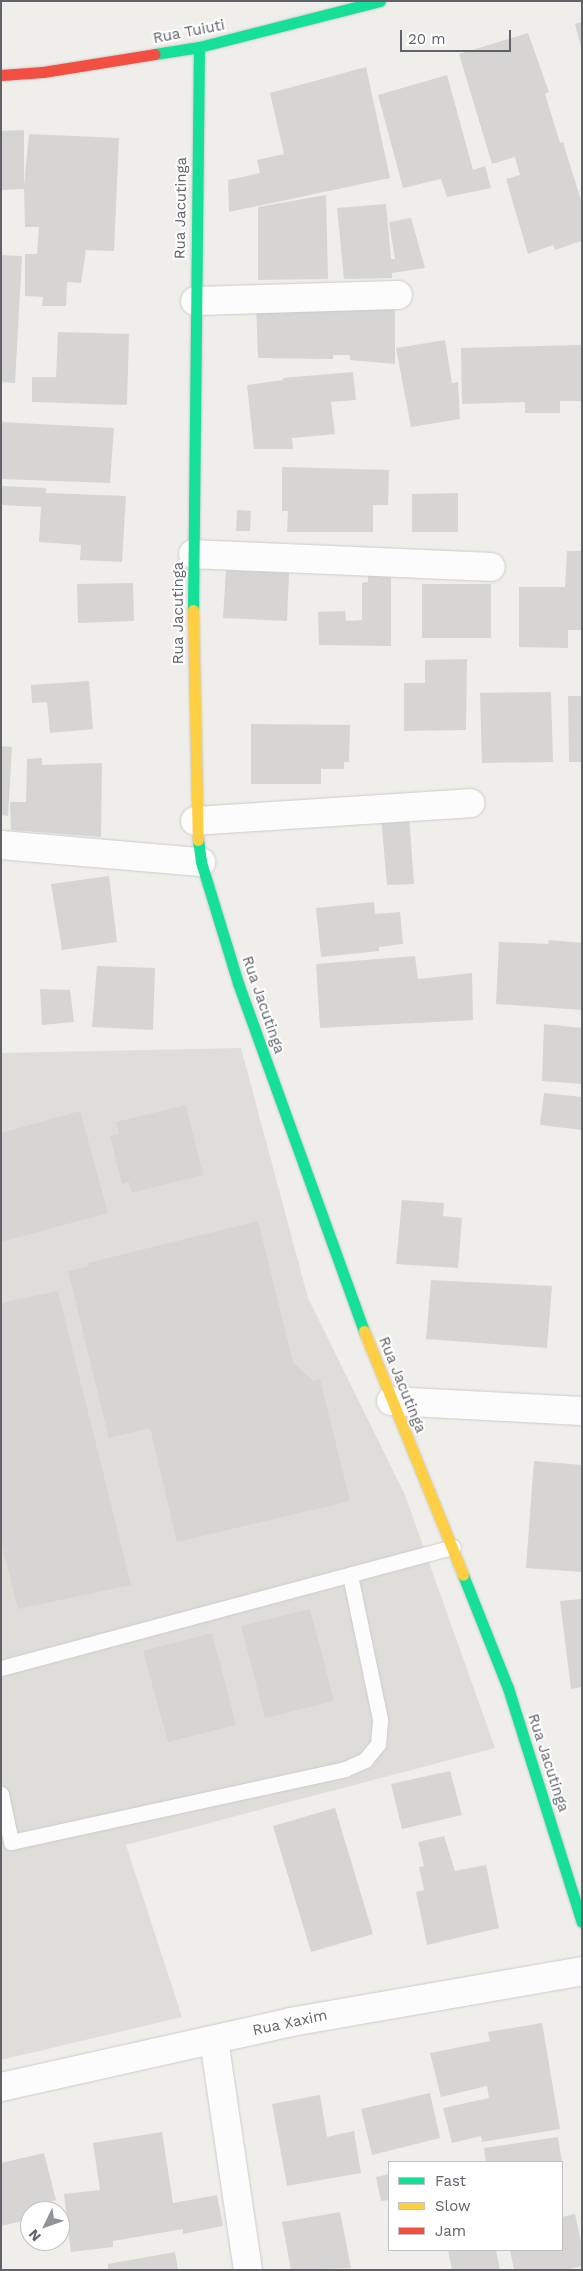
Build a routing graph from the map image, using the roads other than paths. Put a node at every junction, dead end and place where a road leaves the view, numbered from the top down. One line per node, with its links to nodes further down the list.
1 (380, 1): 2 (street, Rua Tuiuti)
2 (198, 47): 3 (street, Rua Tuiuti); 5 (street, Rua Jacutinga)
3 (1, 75)
4 (398, 295): 5 (street)
5 (195, 301): 6 (street, Rua Jacutinga)
6 (193, 554): 7 (street); 9 (street, Rua Jacutinga)
7 (491, 567)
8 (470, 803): 9 (street)
9 (195, 821): 11 (street, Rua Jacutinga)
10 (1, 845): 11 (street)
11 (201, 862): 12 (street, Rua Jacutinga)
12 (391, 1401): 13 (street); 14 (street, Rua Jacutinga)
13 (582, 1411)
14 (453, 1547): 15 (lane); 18 (street, Rua Jacutinga)
15 (350, 1575): 16 (lane); 17 (lane)
16 (1, 1668)
17 (1, 1794)
18 (582, 1922)
19 (582, 1970): 20 (street, Rua Xaxim)
20 (214, 2040): 21 (street, Rua Xaxim); 22 (street)
21 (1, 2087)
22 (248, 2270)

